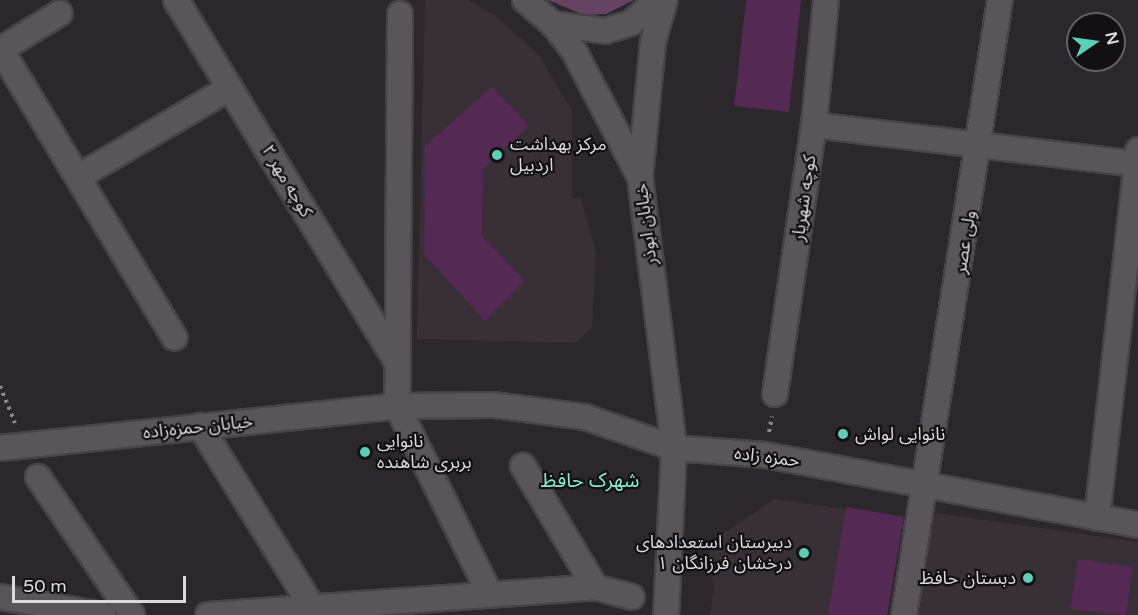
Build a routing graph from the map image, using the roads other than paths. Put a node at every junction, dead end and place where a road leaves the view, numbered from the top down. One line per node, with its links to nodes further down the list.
1 (176, 0): 11 (street, کوچه مهر ۲)
2 (525, 0): 9 (street)
3 (658, 0): 9 (street)
4 (665, 0): 16 (street, خیابان ابوذر)
5 (826, 0): 12 (street, کوچه شهریار)
6 (1000, 0): 13 (street, ولی عصر)
7 (60, 13): 10 (street)
8 (400, 14): 18 (street)
9 (553, 24): 16 (street)
10 (0, 50): 15 (street)
11 (230, 88): 15 (street); 18 (street, کوچه مهر ۲)
12 (814, 125): 13 (street); 19 (street, کوچه شهریار)
13 (980, 149): 14 (street); 26 (street, ولی عصر)
14 (1137, 157): 27 (street)
15 (78, 177): 17 (street)
16 (640, 177): 23 (street, خیابان ابوذر)
17 (175, 338)
18 (397, 362): 20 (street)
19 (776, 394)
20 (397, 406): 21 (street, خیابان حمزه‌زاده); 23 (street, حمزه زاده); 30 (street)
21 (200, 426): 22 (street, خیابان حمزه‌زاده); 33 (street)
22 (0, 448)
23 (674, 448): 26 (street, حمزه زاده); 37 (street, خیابان ابوذر)
24 (523, 466): 29 (street)
25 (38, 477): 35 (street)
26 (926, 484): 27 (street, حمزه زاده); 38 (street, ولی عصر)
27 (1098, 518): 28 (street, حمزه زاده)
28 (1138, 525)
29 (594, 587): 30 (street); 32 (street)
30 (490, 594): 33 (street)
31 (0, 597): 34 (street)
32 (632, 597)
33 (315, 611): 36 (street)
34 (103, 615)
35 (132, 615)
36 (208, 615)
37 (666, 615)
38 (904, 615)

